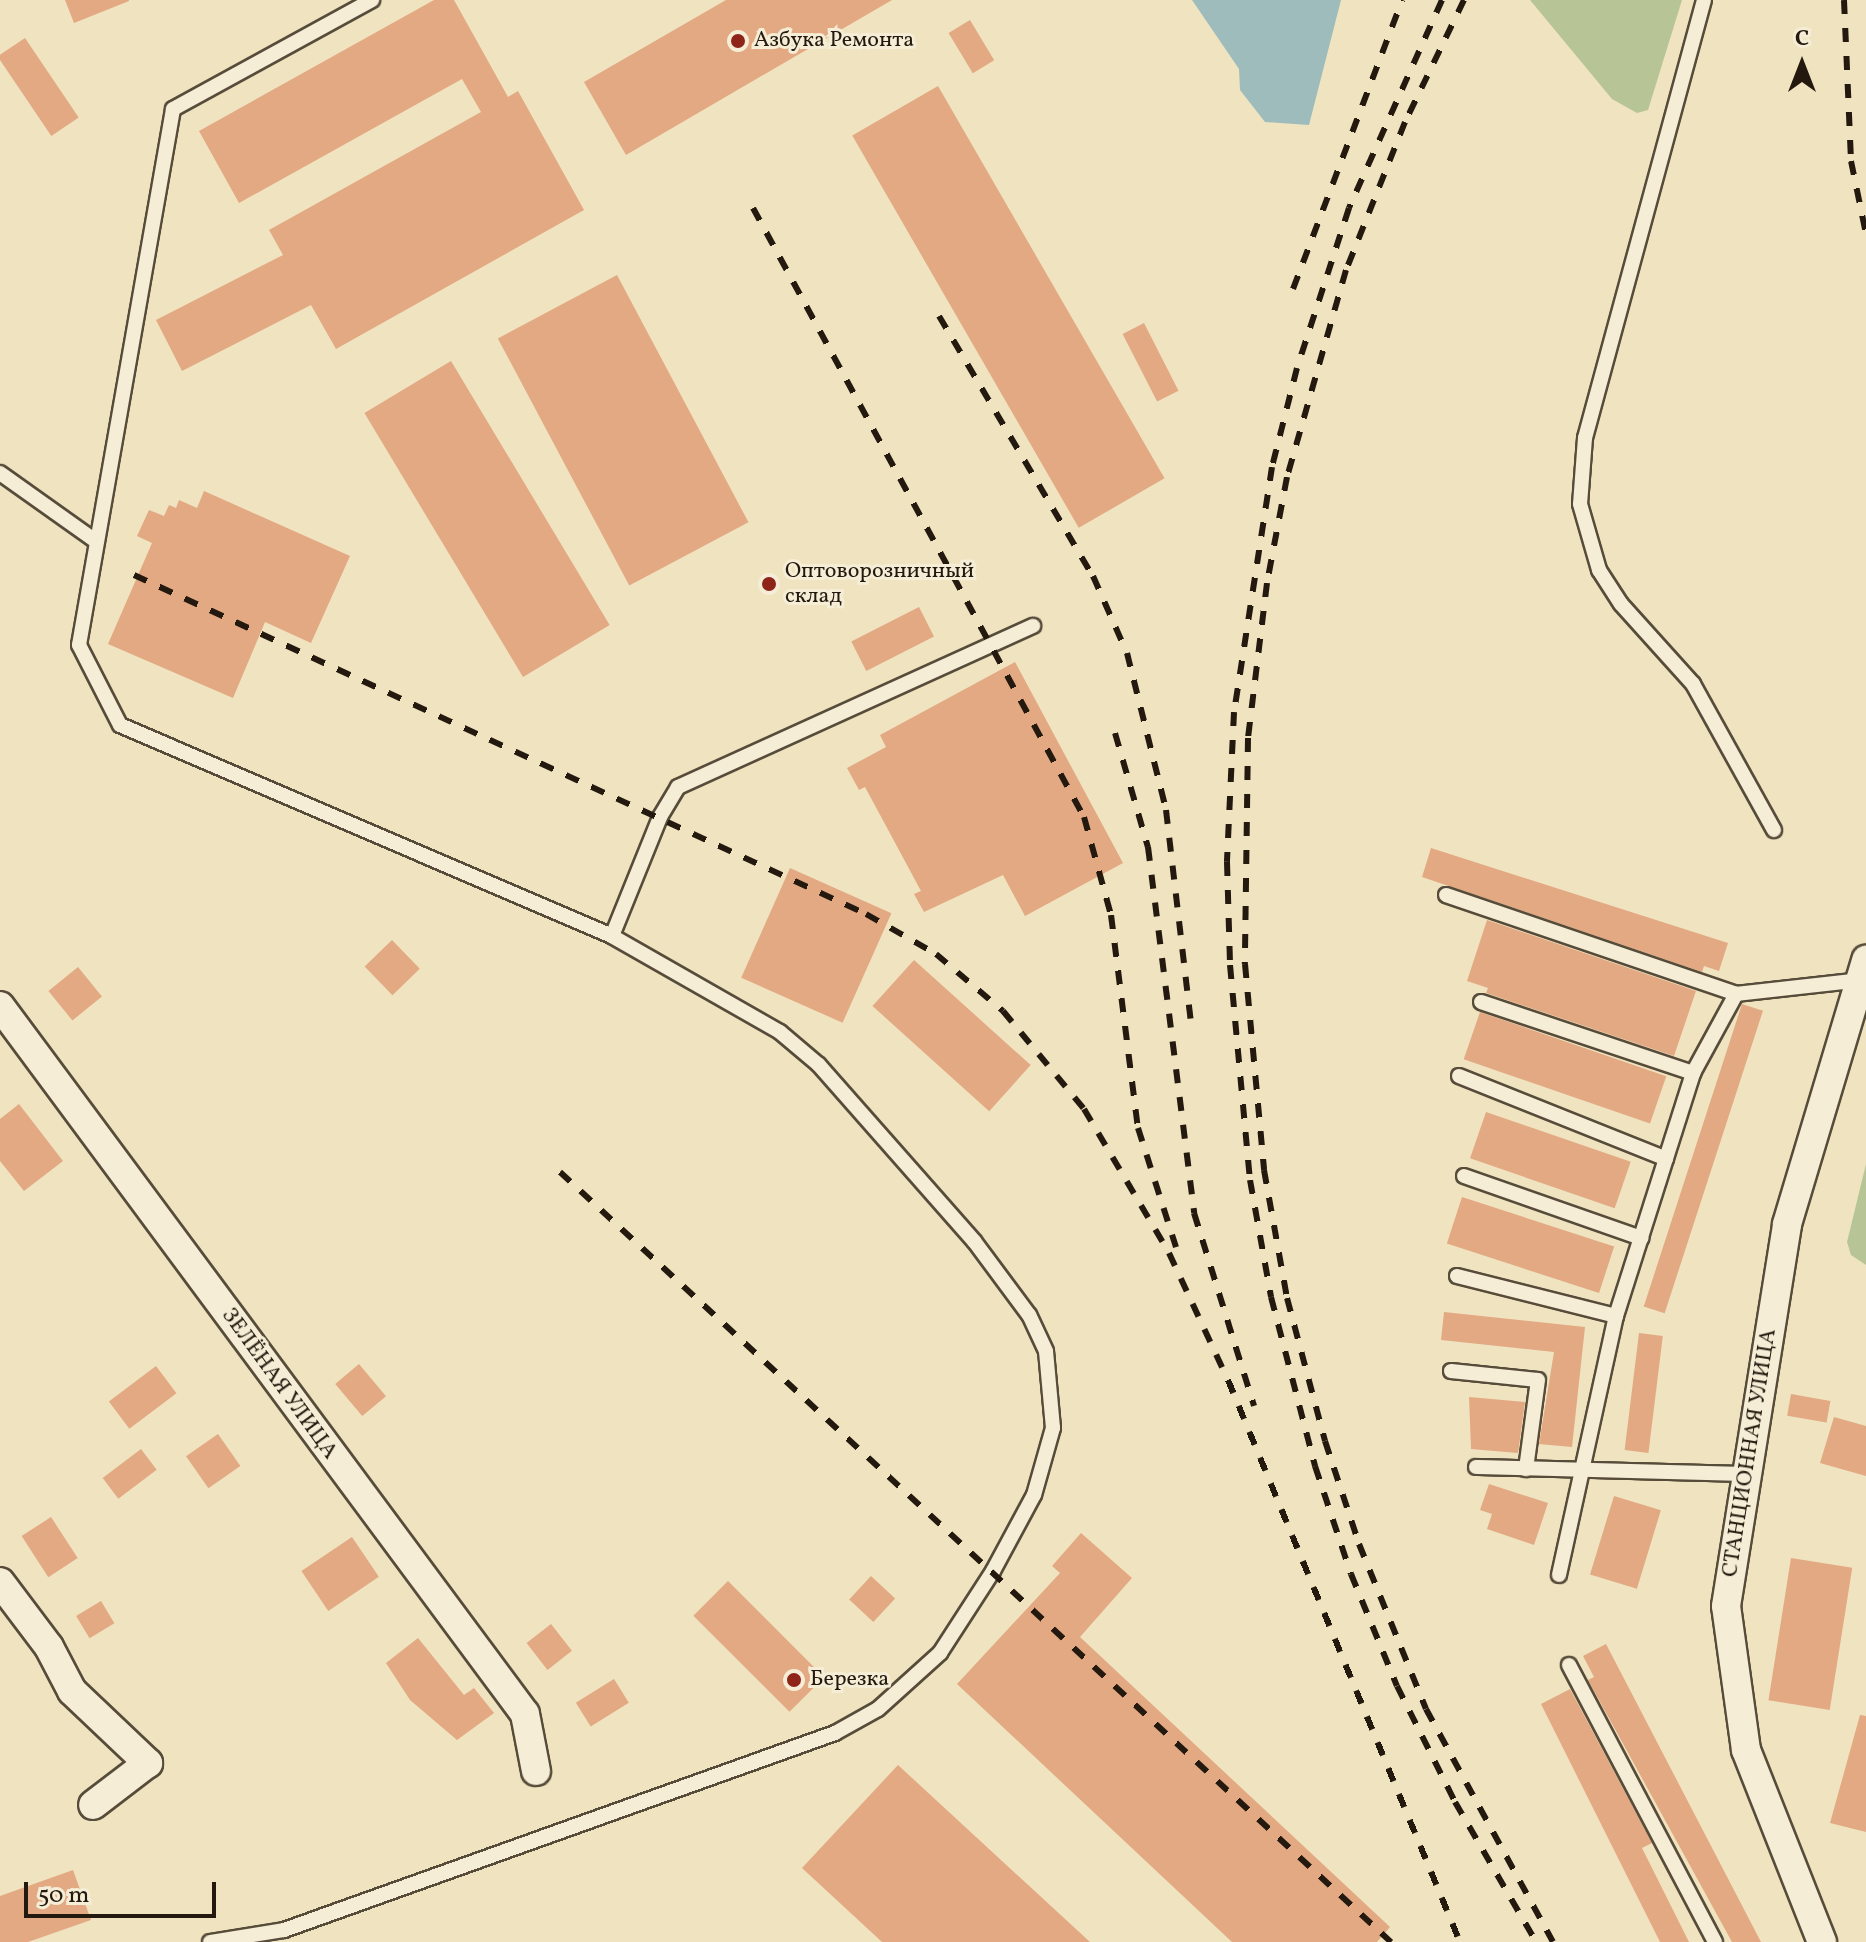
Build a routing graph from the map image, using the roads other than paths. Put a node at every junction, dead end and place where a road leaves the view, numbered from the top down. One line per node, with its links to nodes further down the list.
1 (372, 0): 4 (lane)
2 (1704, 0): 6 (lane)
3 (0, 473): 4 (lane)
4 (93, 539): 8 (lane)
5 (1033, 626): 8 (lane)
6 (1774, 830)
7 (1446, 895): 10 (lane)
8 (612, 936): 30 (lane)
9 (1864, 970): 10 (lane); 24 (street, СТАНЦИОННАЯ УЛИЦА)
10 (1736, 994): 13 (lane)
11 (1481, 1002): 13 (lane)
12 (0, 1006): 28 (street, ЗЕЛЁНАЯ УЛИЦА)
13 (1693, 1073): 15 (lane)
14 (1459, 1076): 15 (lane)
15 (1666, 1159): 17 (lane)
16 (1464, 1176): 17 (lane)
17 (1641, 1238): 19 (lane)
18 (1457, 1276): 19 (lane)
19 (1616, 1316): 23 (lane)
20 (1451, 1371): 22 (lane)
21 (1476, 1467): 22 (lane)
22 (1526, 1469): 23 (lane)
23 (1581, 1470): 24 (lane); 25 (lane)
24 (1747, 1474): 32 (street, СТАНЦИОННАЯ УЛИЦА)
25 (1559, 1575)
26 (0, 1582): 29 (street)
27 (1569, 1665): 31 (lane)
28 (536, 1771)
29 (93, 1805)
30 (210, 1942)
31 (1715, 1942)
32 (1822, 1942)

